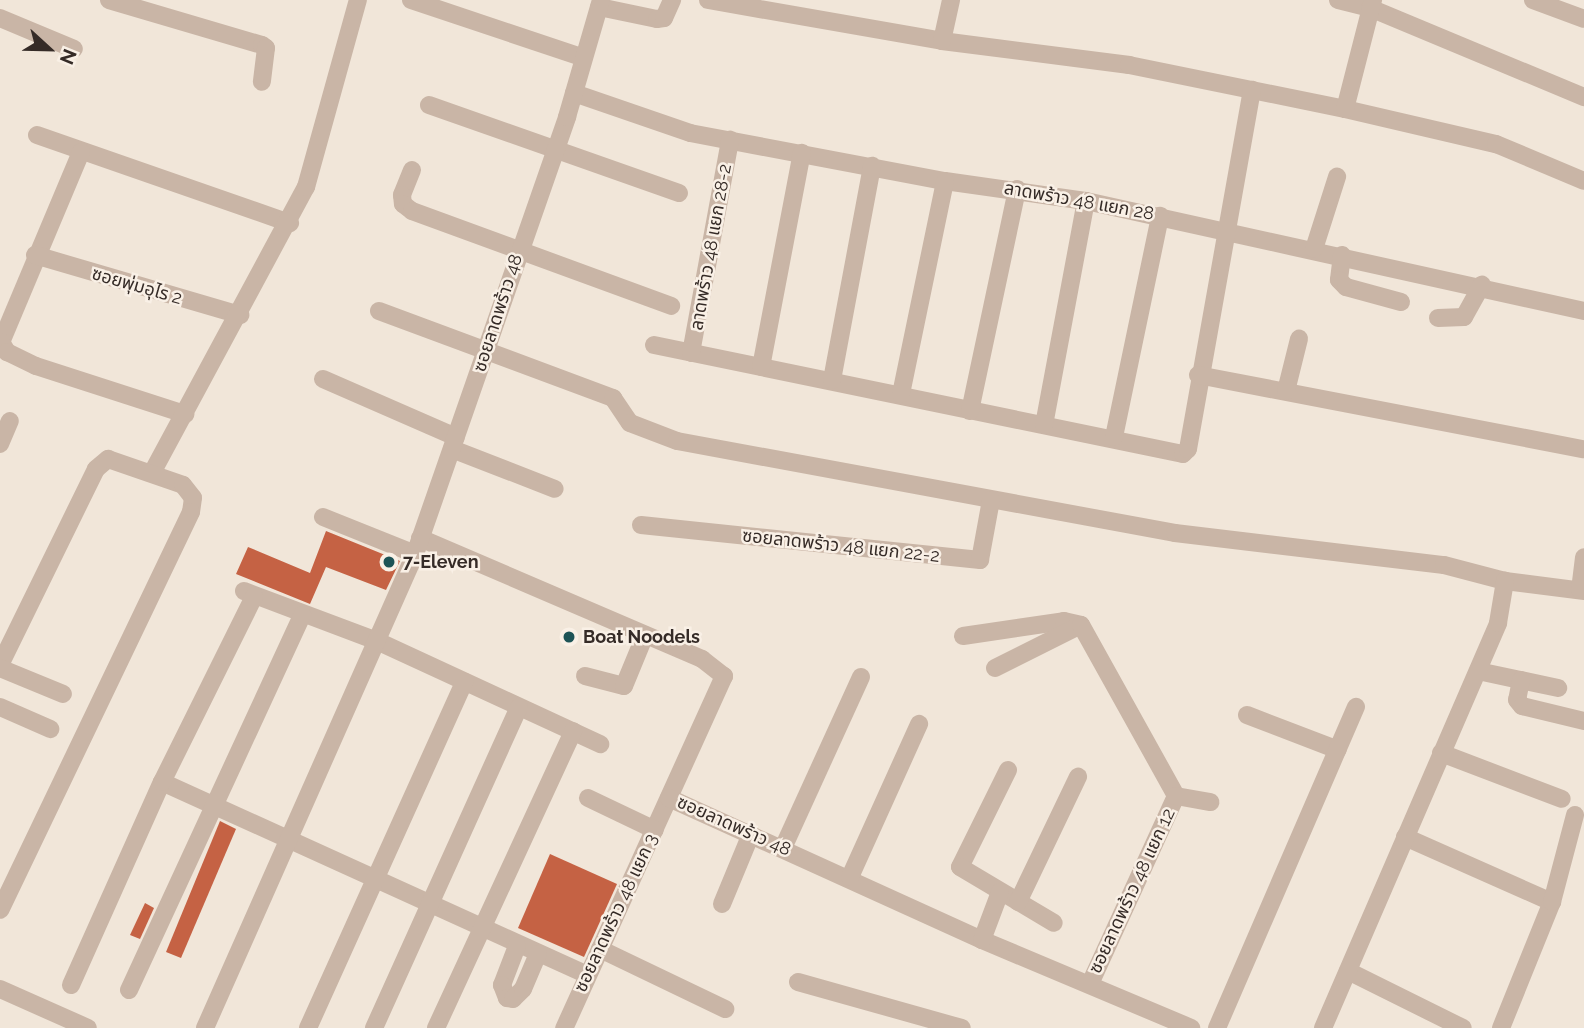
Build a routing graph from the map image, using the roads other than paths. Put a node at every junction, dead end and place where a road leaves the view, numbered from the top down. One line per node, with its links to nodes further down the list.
1 (109, 0): 17 (street)
2 (358, 0): 37 (street)
3 (411, 0): 11 (street)
4 (672, 0): 9 (street)
5 (708, 0): 14 (street)
6 (951, 0): 14 (street)
7 (1338, 0): 10 (street)
8 (1543, 2): 13 (street)
9 (600, 4): 16 (street, ซอยลาดพร้าว 48)
10 (1371, 4): 20 (street); 22 (street)
11 (451, 7): 16 (street)
12 (0, 18): 15 (street)
13 (1584, 19)
14 (942, 41): 18 (street)
15 (74, 49)
16 (584, 58): 19 (street, ซอยลาดพร้าว 48)
17 (261, 82)
18 (1252, 90): 22 (street); 38 (street)
19 (574, 93): 24 (street, ลาดพร้าว 48 แยก 28); 25 (street, ซอยลาดพร้าว 48)
20 (1584, 97)
21 (429, 105): 25 (street)
22 (1345, 109): 32 (street)
23 (37, 135): 26 (street)
24 (730, 140): 27 (street, ลาดพร้าว 48 แยก 28); 53 (street, ลาดพร้าว 48 แยก 28-2)
25 (555, 151): 34 (street); 40 (street, ซอยลาดพร้าว 48)
26 (81, 152): 37 (street); 41 (street)
27 (802, 153): 28 (street, ลาดพร้าว 48 แยก 28); 54 (street)
28 (872, 166): 31 (street, ลาดพร้าว 48 แยก 28); 57 (street)
29 (412, 170): 40 (street)
30 (1336, 177): 39 (street)
31 (945, 181): 33 (street, ลาดพร้าว 48 แยก 28); 59 (street)
32 (1584, 181)
33 (1017, 189): 35 (street, ลาดพร้าว 48 แยก 28); 60 (street)
34 (679, 193)
35 (1086, 201): 36 (street, ลาดพร้าว 48 แยก 28); 63 (street)
36 (1160, 216): 38 (street, ลาดพร้าว 48 แยก 28); 64 (street)
37 (290, 223): 48 (street)
38 (1227, 230): 39 (street, ลาดพร้าว 48 แยก 28); 55 (street)
39 (1314, 249): 42 (street, ลาดพร้าว 48 แยก 28)
40 (517, 253): 45 (street); 52 (street, ซอยลาดพร้าว 48)
41 (35, 255): 48 (street, ซอยพุ่มอุไร 2); 61 (street)
42 (1342, 255): 43 (street, ลาดพร้าว 48 แยก 28); 44 (street)
43 (1482, 285): 47 (street, ลาดพร้าว 48 แยก 28); 49 (street)
44 (1401, 302)
45 (671, 306)
46 (379, 311): 52 (street)
47 (1584, 311)
48 (240, 316): 61 (street)
49 (1438, 318)
50 (1299, 339): 58 (street)
51 (654, 345): 53 (street)
52 (487, 350): 65 (street, ซอยลาดพร้าว 48); 70 (street)
53 (691, 353): 54 (street)
54 (761, 366): 57 (street)
55 (1198, 376): 58 (street); 64 (street)
56 (323, 379): 65 (street)
57 (832, 380): 59 (street)
58 (1286, 391): 67 (street)
59 (901, 394): 60 (street)
60 (970, 411): 63 (street)
61 (185, 414): 68 (street)
62 (10, 421): 66 (street)
63 (1044, 425): 64 (street)
64 (1114, 438)
65 (454, 443): 69 (street); 73 (street, ซอยลาดพร้าว 48)
66 (0, 444)
67 (1584, 449)
68 (153, 471): 82 (street); 124 (street)
69 (555, 489)
70 (991, 500): 72 (street, ซอยลาดพร้าว 48 แยก 22-2); 75 (street)
71 (323, 517): 73 (street)
72 (641, 526)
73 (417, 546): 79 (street, ซอยลาดพร้าว 48); 81 (street)
74 (1584, 557): 76 (street)
75 (1505, 581): 76 (street); 84 (street)
76 (1582, 591)
77 (302, 615): 81 (street); 104 (street); 110 (street)
78 (1081, 625): 80 (street); 83 (street); 105 (street, ซอยลาดพร้าว 48 แยก 12)
79 (645, 635): 85 (street); 107 (street, ซอยลาดพร้าว 48)
80 (963, 636)
81 (377, 641): 88 (street); 115 (street)
82 (0, 667): 90 (street)
83 (995, 668)
84 (1478, 671): 87 (street); 101 (street)
85 (585, 676)
86 (862, 677): 116 (street)
87 (1521, 680): 89 (street); 95 (street)
88 (464, 682): 92 (street); 118 (street)
89 (1558, 688)
90 (62, 694)
91 (0, 707): 97 (street)
92 (519, 707): 98 (street); 123 (street)
93 (1356, 707): 100 (street)
94 (1247, 715): 100 (street)
95 (1584, 721)
96 (919, 724): 117 (street)
97 (50, 729)
98 (573, 731): 99 (street); 126 (street)
99 (600, 744)
100 (1338, 750): 148 (street)
101 (1441, 752): 108 (street); 114 (street)
102 (1008, 770): 119 (street)
103 (1078, 776): 120 (street)
104 (162, 782): 110 (street); 135 (street)
105 (1175, 796): 109 (street); 134 (street, ซอยลาดพร้าว 48 แยก 12)
106 (588, 797): 112 (street)
107 (669, 798): 112 (street, ซอยลาดพร้าว 48 แยก 3); 113 (street, ซอยลาดพร้าว 48)
108 (1562, 799)
109 (1210, 802)
110 (215, 807): 115 (street); 137 (street)
111 (1575, 815): 121 (street)
112 (655, 830): 129 (street, ซอยลาดพร้าว 48 แยก 3)
113 (751, 834): 116 (street, ซอยลาดพร้าว 48); 122 (street)
114 (1405, 837): 121 (street); 131 (street)
115 (290, 841): 118 (street); 141 (street)
116 (783, 848): 117 (street, ซอยลาดพร้าว 48)
117 (850, 877): 127 (street, ซอยลาดพร้าว 48)
118 (376, 882): 123 (street); 142 (street)
119 (1000, 892): 120 (street); 127 (street)
120 (1018, 902): 125 (street)
121 (1552, 902): 151 (street)
122 (722, 904)
123 (429, 905): 126 (street); 143 (street)
124 (0, 910)
125 (1054, 923)
126 (482, 931): 128 (street); 144 (street)
127 (982, 940): 134 (street, ซอยลาดพร้าว 48)
128 (517, 946): 130 (street); 130 (street)
129 (600, 949): 132 (street, ซอยลาดพร้าว 48 แยก 3); 138 (street)
130 (538, 954): 132 (street)
131 (1348, 971): 149 (street); 150 (street)
132 (587, 975): 145 (street, ซอยลาดพร้าว 48 แยก 3)
133 (798, 982): 146 (street)
134 (1090, 984): 147 (street, ซอยลาดพร้าว 48)
135 (71, 985)
136 (0, 989): 139 (street)
137 (130, 990)
138 (725, 1009)
139 (54, 1021): 140 (street)
140 (88, 1028)
141 (205, 1028)
142 (309, 1028)
143 (374, 1028)
144 (436, 1028)
145 (564, 1028)
146 (962, 1028)
147 (1191, 1028)
148 (1217, 1028)
149 (1323, 1028)
150 (1463, 1028)
151 (1501, 1028)

